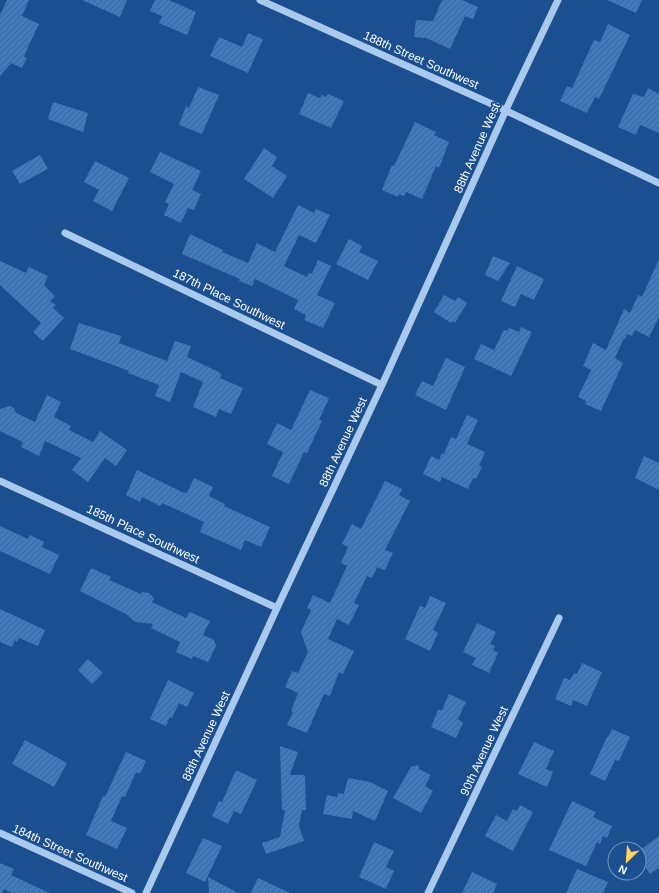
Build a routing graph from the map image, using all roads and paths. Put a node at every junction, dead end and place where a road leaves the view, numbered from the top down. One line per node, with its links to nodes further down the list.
1 (260, 0): 3 (street, 188th Street Southwest)
2 (558, 0): 3 (street, 88th Avenue West)
3 (506, 110): 4 (street, 188th Street Southwest); 6 (street, 88th Avenue West)
4 (659, 183)
5 (65, 233): 6 (street, 187th Place Southwest)
6 (382, 385): 8 (street, 88th Avenue West)
7 (0, 481): 8 (street, 185th Place Southwest)
8 (277, 608): 12 (street, 88th Avenue West)
9 (559, 618): 13 (street, 90th Avenue West)
10 (0, 833): 11 (street, 184th Street Southwest)
11 (132, 893)
12 (146, 893)
13 (428, 893)

